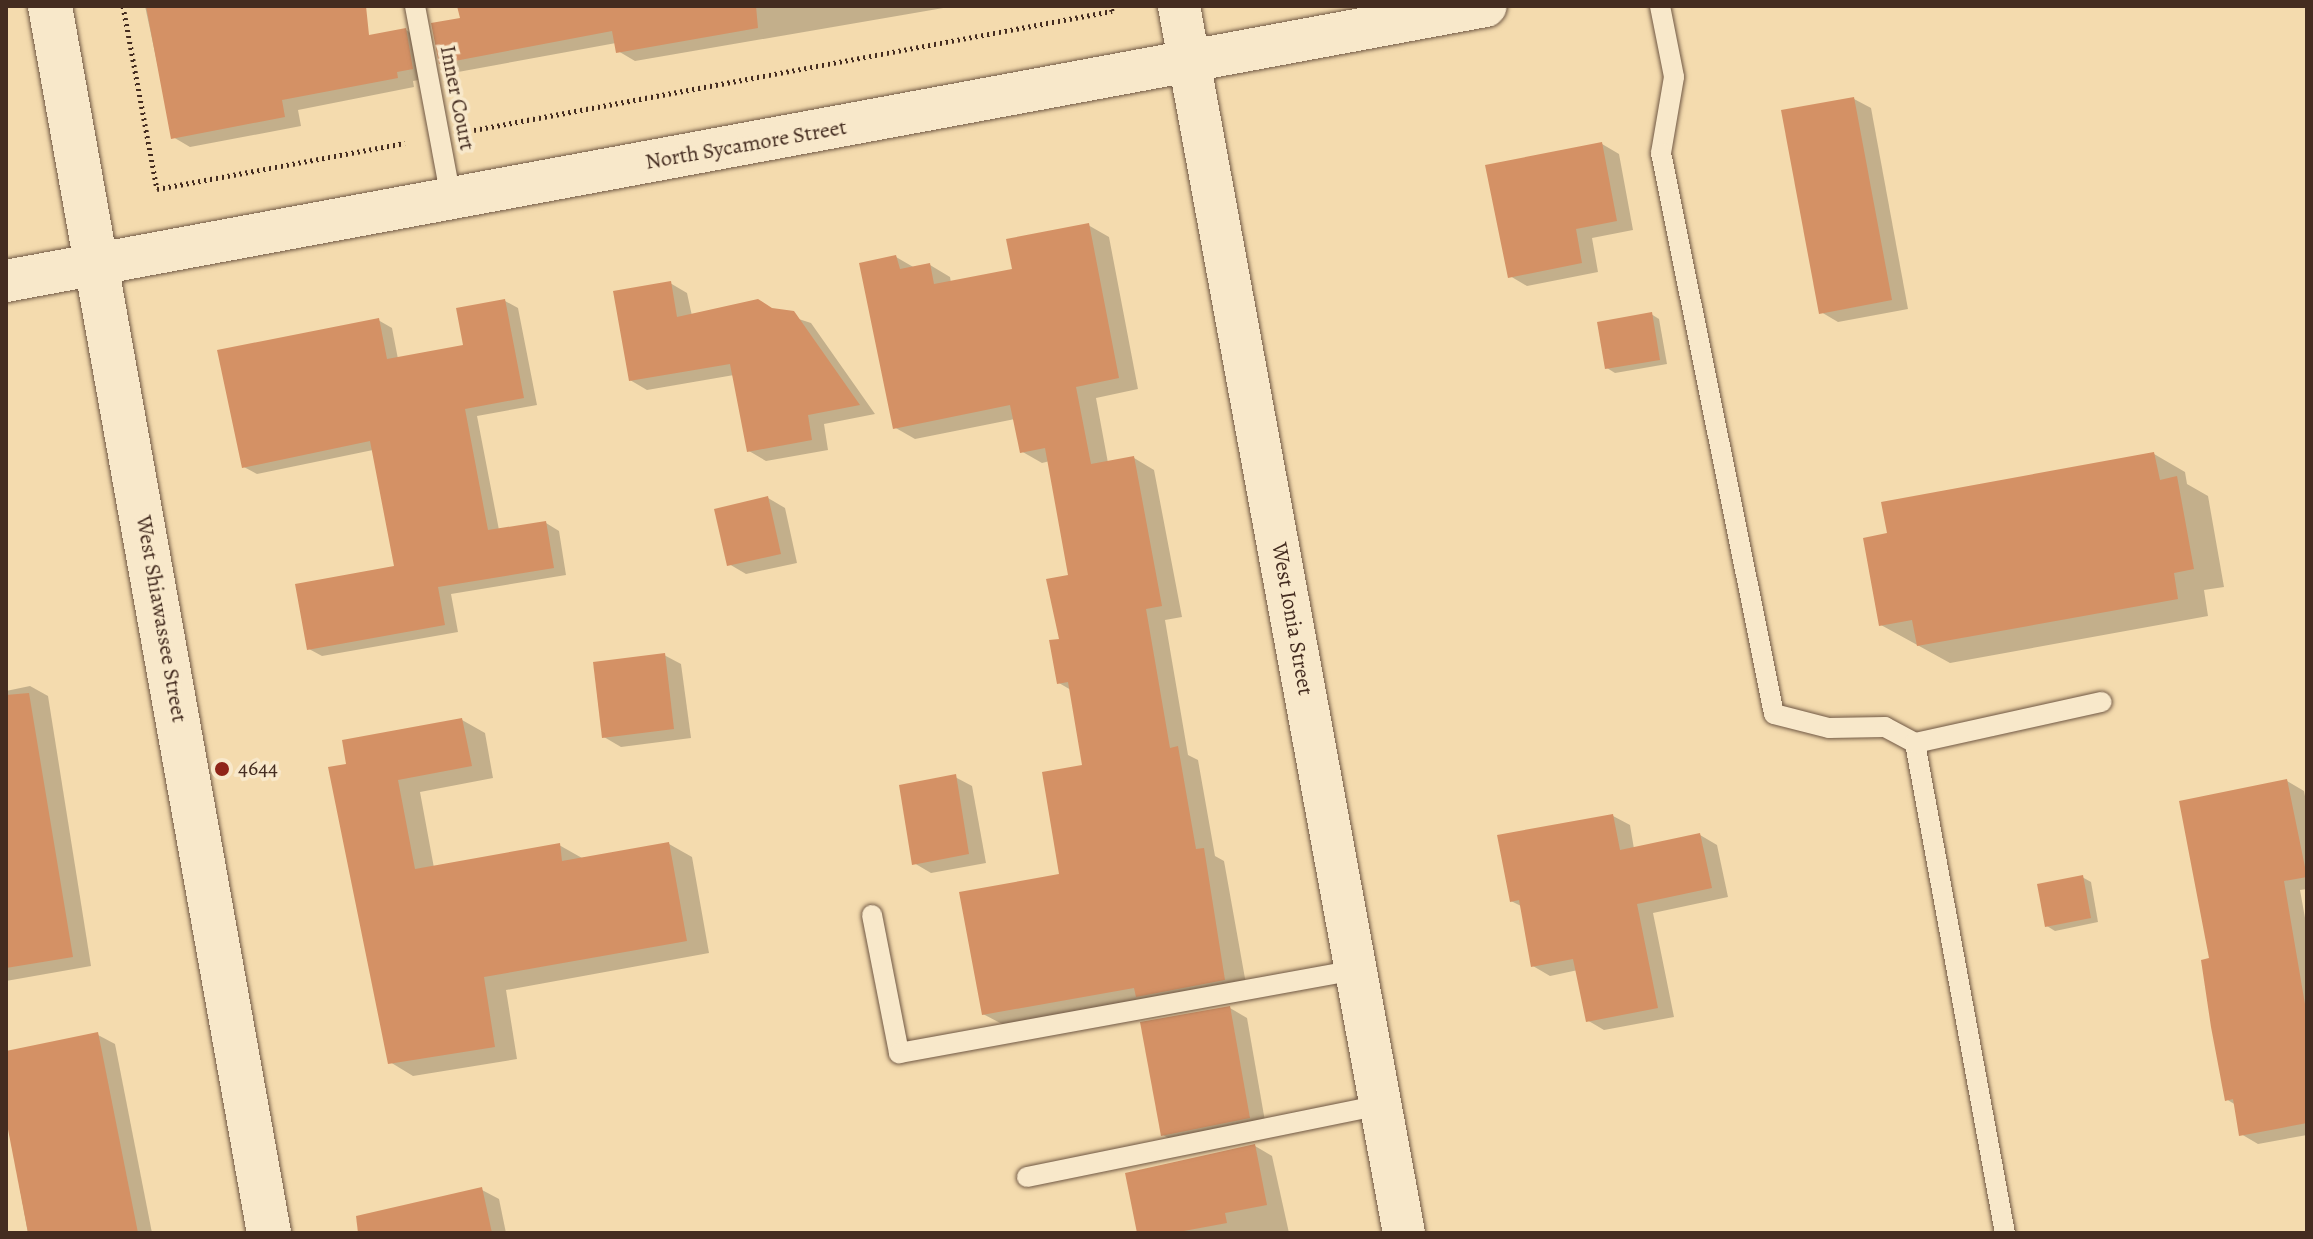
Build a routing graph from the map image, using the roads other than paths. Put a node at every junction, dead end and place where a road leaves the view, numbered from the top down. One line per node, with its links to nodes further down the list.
1 (50, 6): 8 (street, West Shiawassee Street)
2 (415, 6): 7 (lane, Inner Court)
3 (1179, 6): 6 (street, West Ionia Street)
4 (1486, 6): 6 (street, North Sycamore Street)
5 (1660, 6): 11 (lane)
6 (1190, 64): 7 (street, North Sycamore Street); 13 (street, West Ionia Street)
7 (451, 199): 8 (street, North Sycamore Street)
8 (98, 264): 9 (street, North Sycamore Street); 16 (street, West Shiawassee Street)
9 (6, 281)
10 (2102, 702): 11 (lane)
11 (1915, 743): 18 (lane)
12 (872, 915): 13 (lane)
13 (1356, 970): 14 (street, West Ionia Street)
14 (1381, 1105): 15 (lane); 17 (street, West Ionia Street)
15 (1027, 1177)
16 (269, 1233)
17 (1404, 1233)
18 (2005, 1233)

